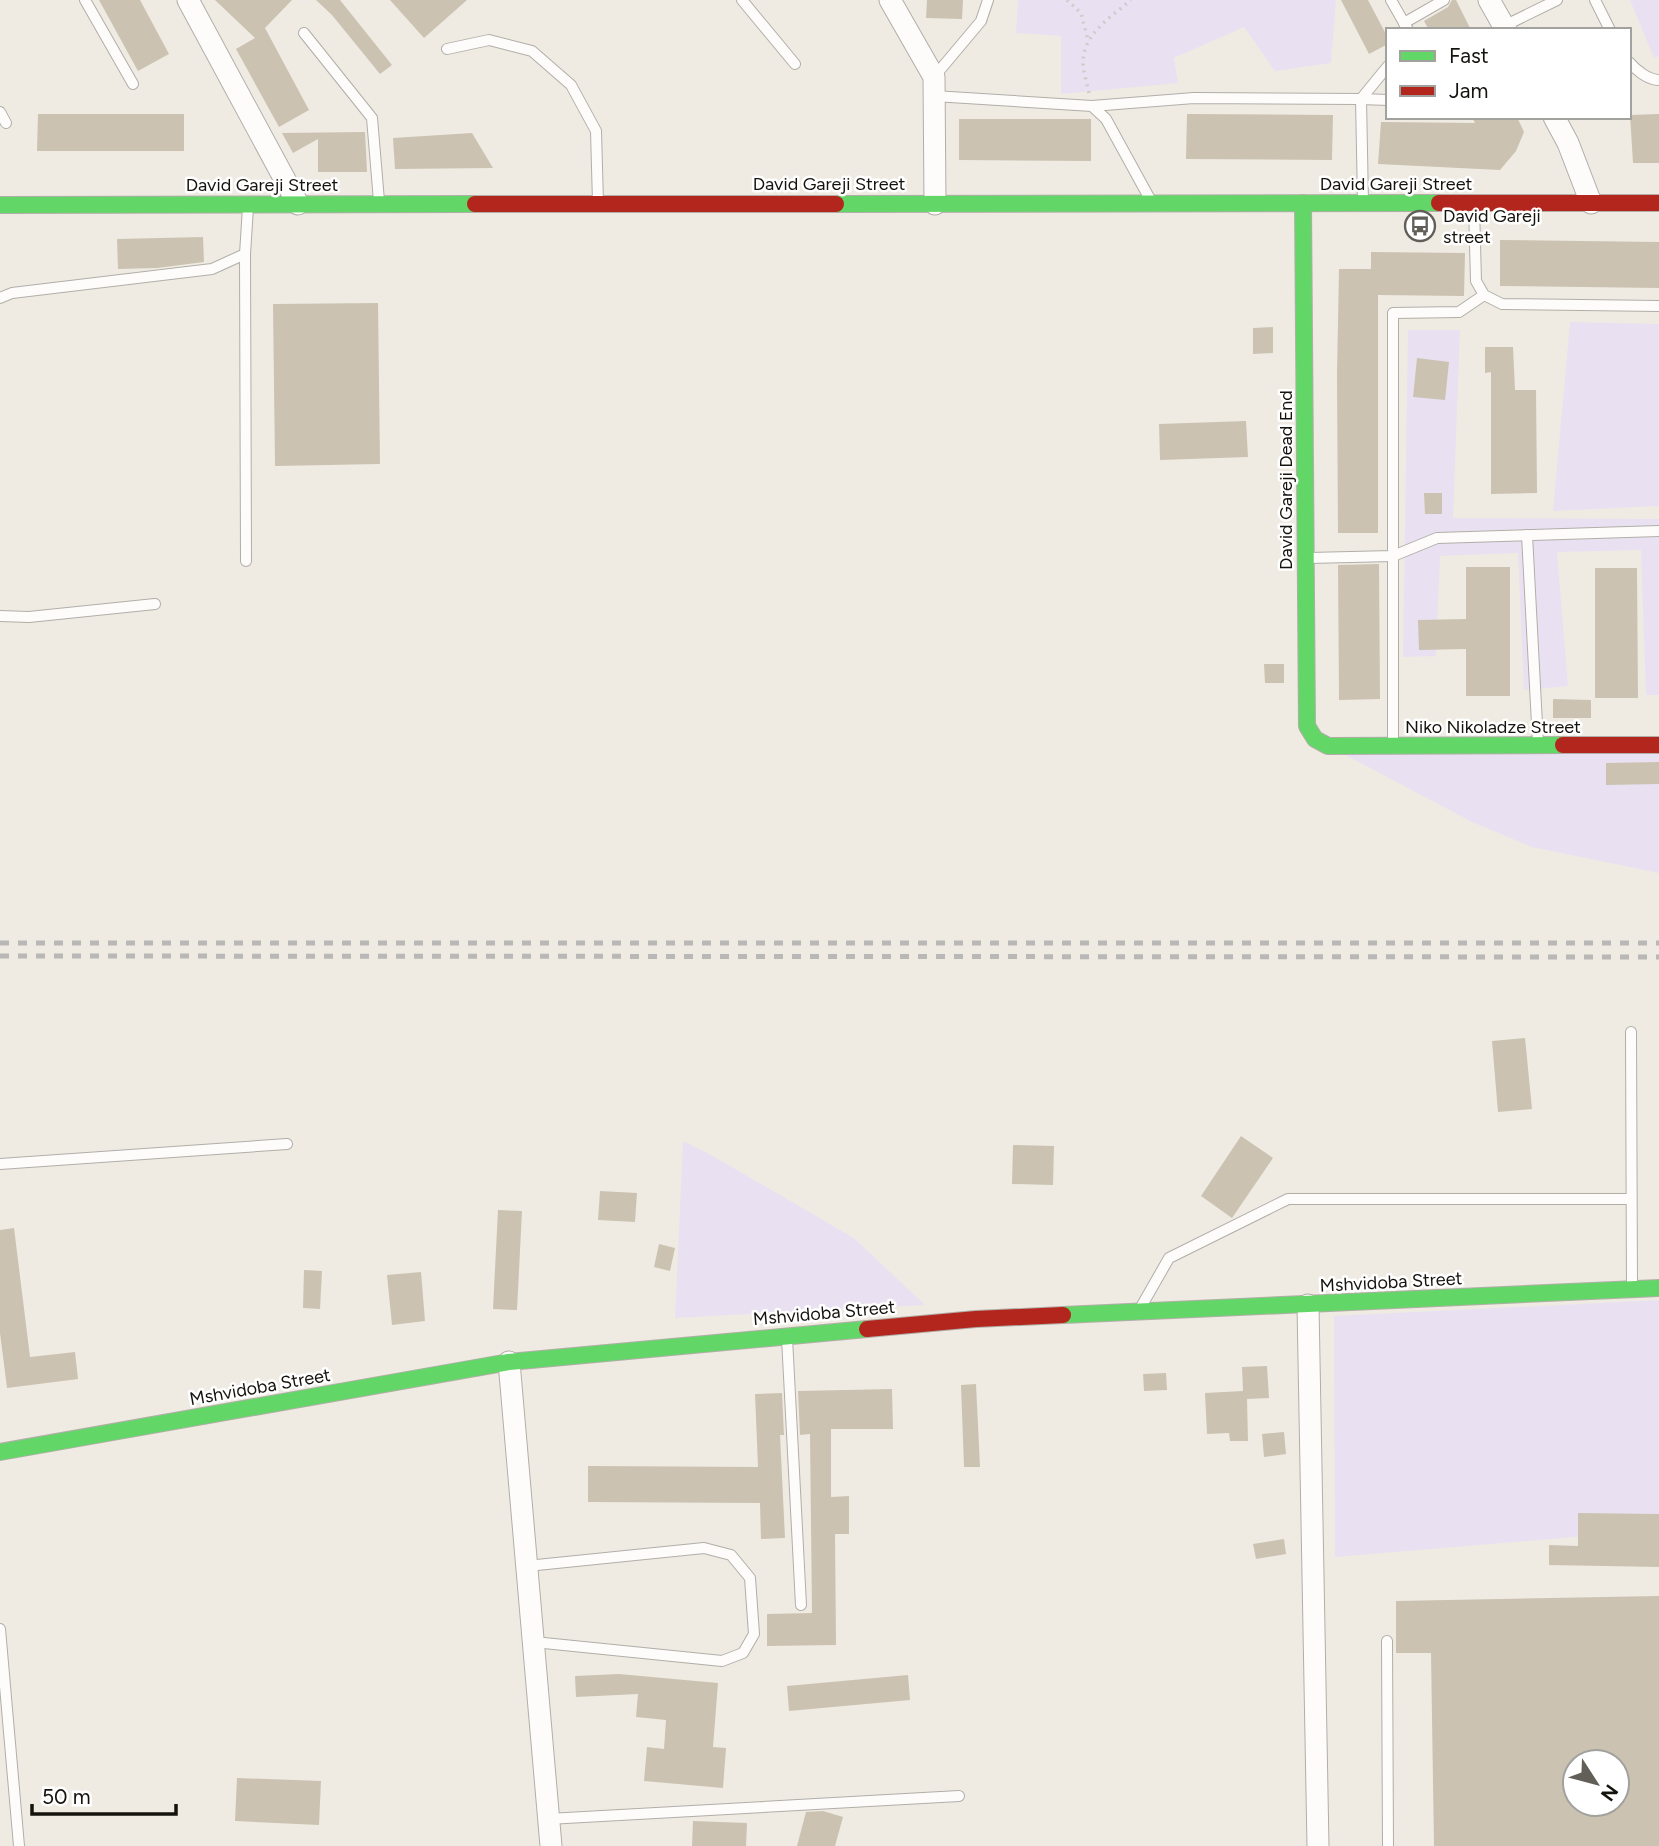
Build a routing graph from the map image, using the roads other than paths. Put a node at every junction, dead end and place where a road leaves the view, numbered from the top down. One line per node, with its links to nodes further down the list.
1 (85, 0): 20 (lane)
2 (188, 0): 35 (street)
3 (742, 0): 16 (lane)
4 (890, 0): 21 (street)
5 (988, 0): 21 (lane)
6 (1391, 0): 11 (lane)
7 (1444, 0): 11 (lane)
8 (1489, 0): 12 (street)
9 (1557, 0): 12 (lane)
10 (1595, 0): 13 (lane)
11 (1406, 26)
12 (1505, 28)
13 (1609, 28)
14 (304, 33): 36 (lane)
15 (447, 49): 37 (lane)
16 (795, 64)
17 (1631, 64): 19 (lane)
18 (1386, 68): 22 (lane)
19 (1659, 80)
20 (133, 84)
21 (934, 86): 24 (lane); 38 (street)
22 (1361, 99): 23 (lane); 24 (lane); 30 (lane)
23 (1386, 100)
24 (1091, 106): 28 (lane)
25 (0, 112): 27 (lane)
26 (1554, 119): 32 (street)
27 (6, 123)
28 (1152, 203): 29 (main road, David Gareji Street); 38 (main road, David Gareji Street)
29 (1303, 203): 30 (main road, David Gareji Street); 47 (main road, David Gareji Dead End)
30 (1363, 203): 31 (main road, David Gareji Street)
31 (1474, 203): 32 (main road, David Gareji Street); 41 (lane)
32 (1591, 203): 33 (main road, David Gareji Street)
33 (1659, 203)
34 (248, 204): 35 (main road, David Gareji Street); 39 (main road, David Gareji Street); 40 (lane)
35 (298, 204): 36 (main road, David Gareji Street)
36 (379, 204): 37 (main road, David Gareji Street)
37 (598, 204): 38 (main road, David Gareji Street)
38 (936, 204)
39 (0, 205)
40 (245, 254): 42 (lane); 48 (lane)
41 (1484, 295): 43 (lane); 46 (lane)
42 (0, 298)
43 (1659, 306)
44 (1659, 531): 45 (lane)
45 (1527, 535): 46 (lane); 54 (lane)
46 (1393, 556): 47 (lane); 53 (lane)
47 (1306, 558): 52 (main road, David Gareji Dead End)
48 (246, 561)
49 (155, 604): 50 (lane)
50 (0, 616)
51 (1659, 745): 54 (main road, Niko Nikoladze Street)
52 (1328, 746): 53 (main road, Niko Nikoladze Street)
53 (1393, 746): 54 (main road, Niko Nikoladze Street)
54 (1538, 746)
55 (1631, 1032): 58 (lane)
56 (287, 1144): 57 (lane)
57 (0, 1164)
58 (1631, 1199): 60 (lane); 62 (lane)
59 (1659, 1288): 60 (main road, Mshvidoba Street)
60 (1632, 1289): 61 (main road, Mshvidoba Street)
61 (1308, 1305): 62 (main road, Mshvidoba Street); 76 (street)
62 (1138, 1312): 63 (main road, Mshvidoba Street)
63 (787, 1336): 64 (main road, Mshvidoba Street); 67 (lane)
64 (509, 1362): 65 (main road, Mshvidoba Street); 66 (street)
65 (0, 1452)
66 (527, 1566): 70 (street); 70 (lane)
67 (801, 1605)
68 (0, 1629): 71 (lane)
69 (1387, 1641): 77 (lane)
70 (534, 1642): 73 (street)
71 (5, 1746): 74 (lane)
72 (959, 1796): 73 (lane)
73 (548, 1819): 75 (street)
74 (19, 1846)
75 (551, 1846)
76 (1318, 1846)
77 (1388, 1846)

